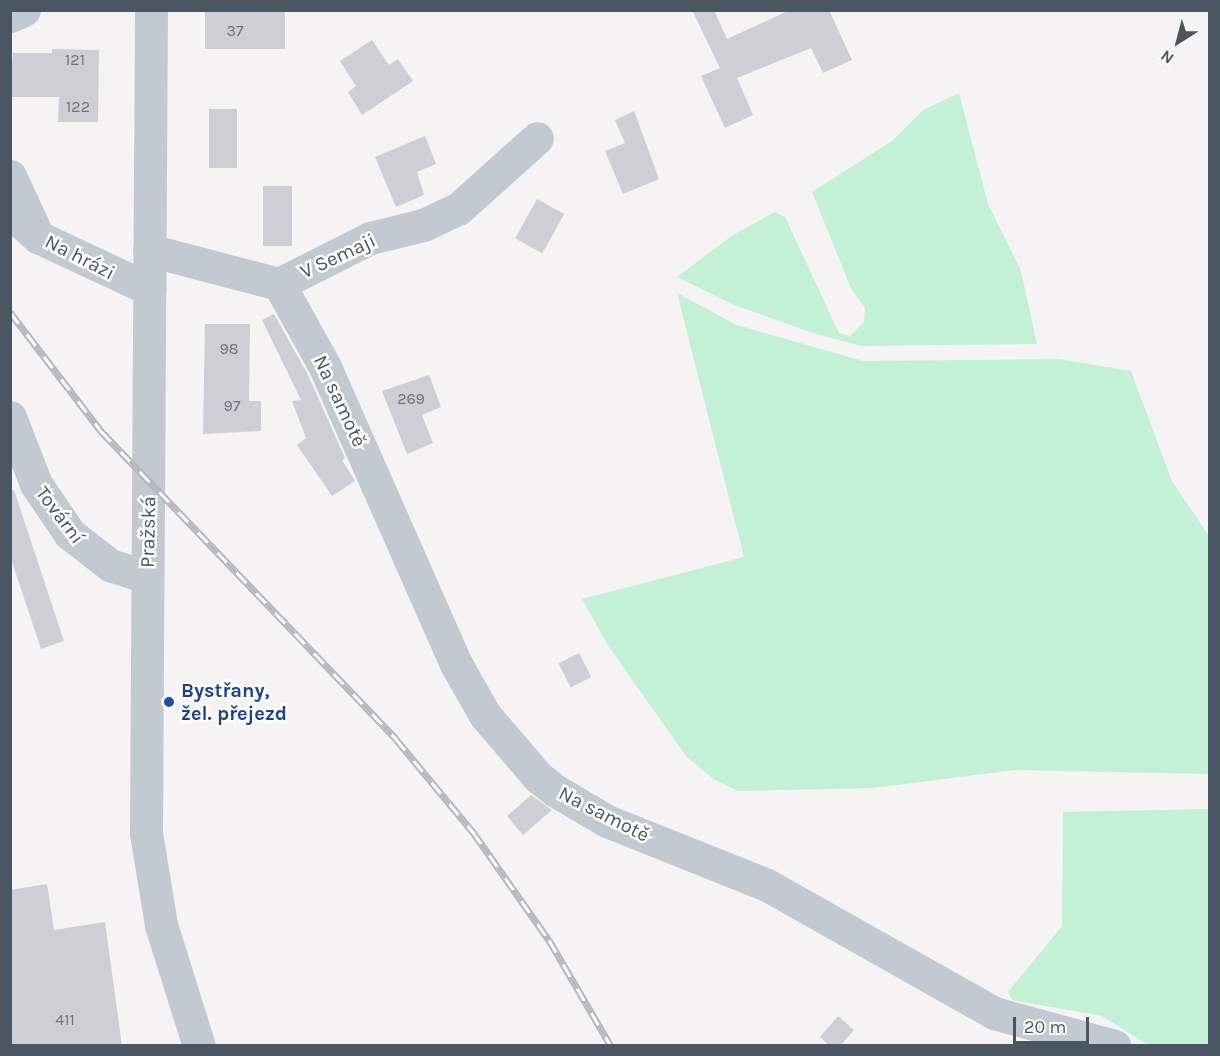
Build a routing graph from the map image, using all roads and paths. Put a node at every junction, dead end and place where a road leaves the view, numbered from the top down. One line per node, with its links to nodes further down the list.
1 (24, 10): 3 (street)
2 (151, 10): 8 (street, Pražská)
3 (10, 16)
4 (537, 138): 9 (street, V Semaji)
5 (10, 176): 7 (street, Na hrázi)
6 (10, 213): 7 (street)
7 (38, 237): 10 (street, Na hrázi)
8 (149, 250): 9 (street, V Semaji); 10 (street, Pražská)
9 (279, 284): 14 (street, Na samotě)
10 (149, 289): 12 (street, Pražská)
11 (10, 417): 12 (street, Tovární)
12 (147, 577): 13 (street, Pražská)
13 (199, 1046)
14 (1115, 1046)

